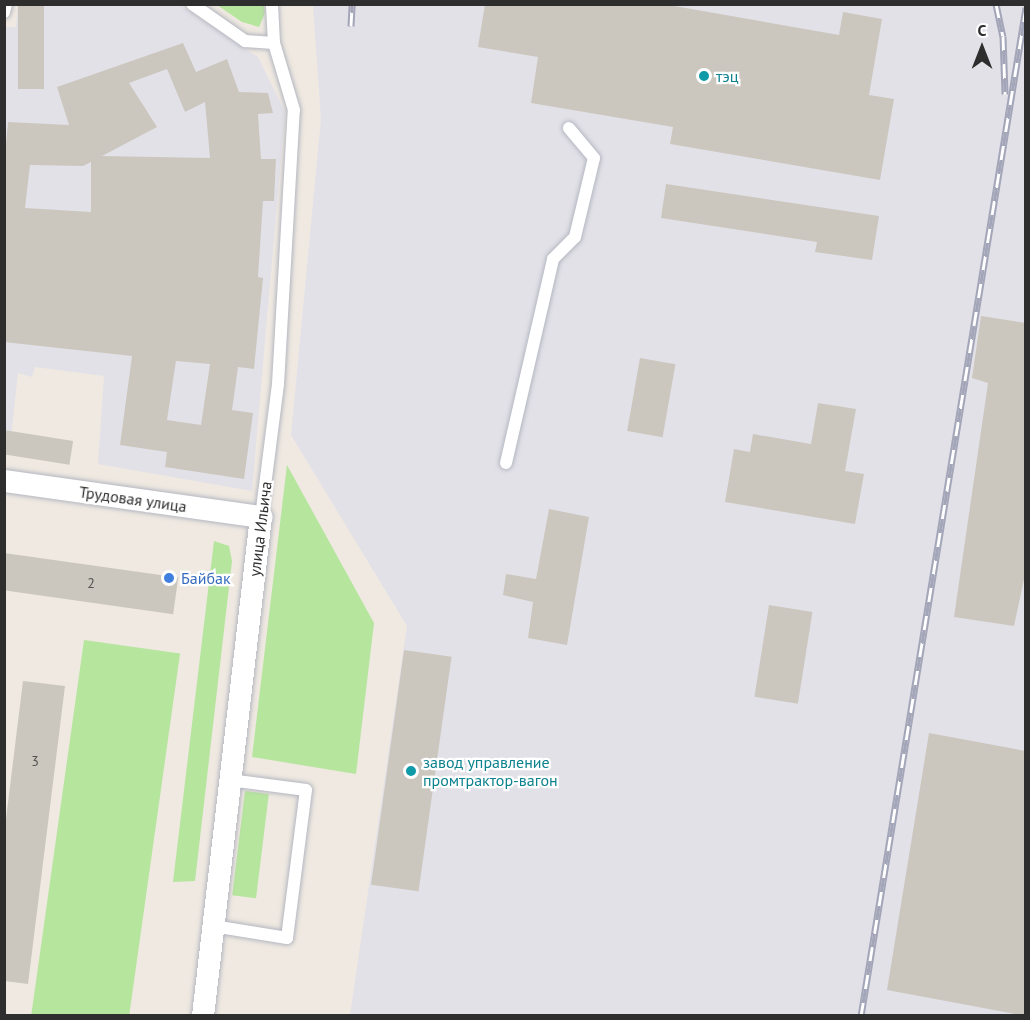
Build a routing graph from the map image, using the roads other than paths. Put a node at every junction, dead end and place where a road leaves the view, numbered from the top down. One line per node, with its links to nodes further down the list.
1 (6, 4): 4 (lane)
2 (192, 4): 5 (lane)
3 (272, 4): 5 (lane, улица Ильича)
4 (4, 12)
5 (274, 43): 9 (lane, улица Ильича)
6 (569, 128): 7 (lane)
7 (506, 462)
8 (4, 481): 9 (street, Трудовая улица)
9 (261, 517): 10 (street, улица Ильича)
10 (230, 780): 11 (street, улица Ильича); 11 (lane)
11 (213, 926): 12 (street, улица Ильича)
12 (203, 1016)

